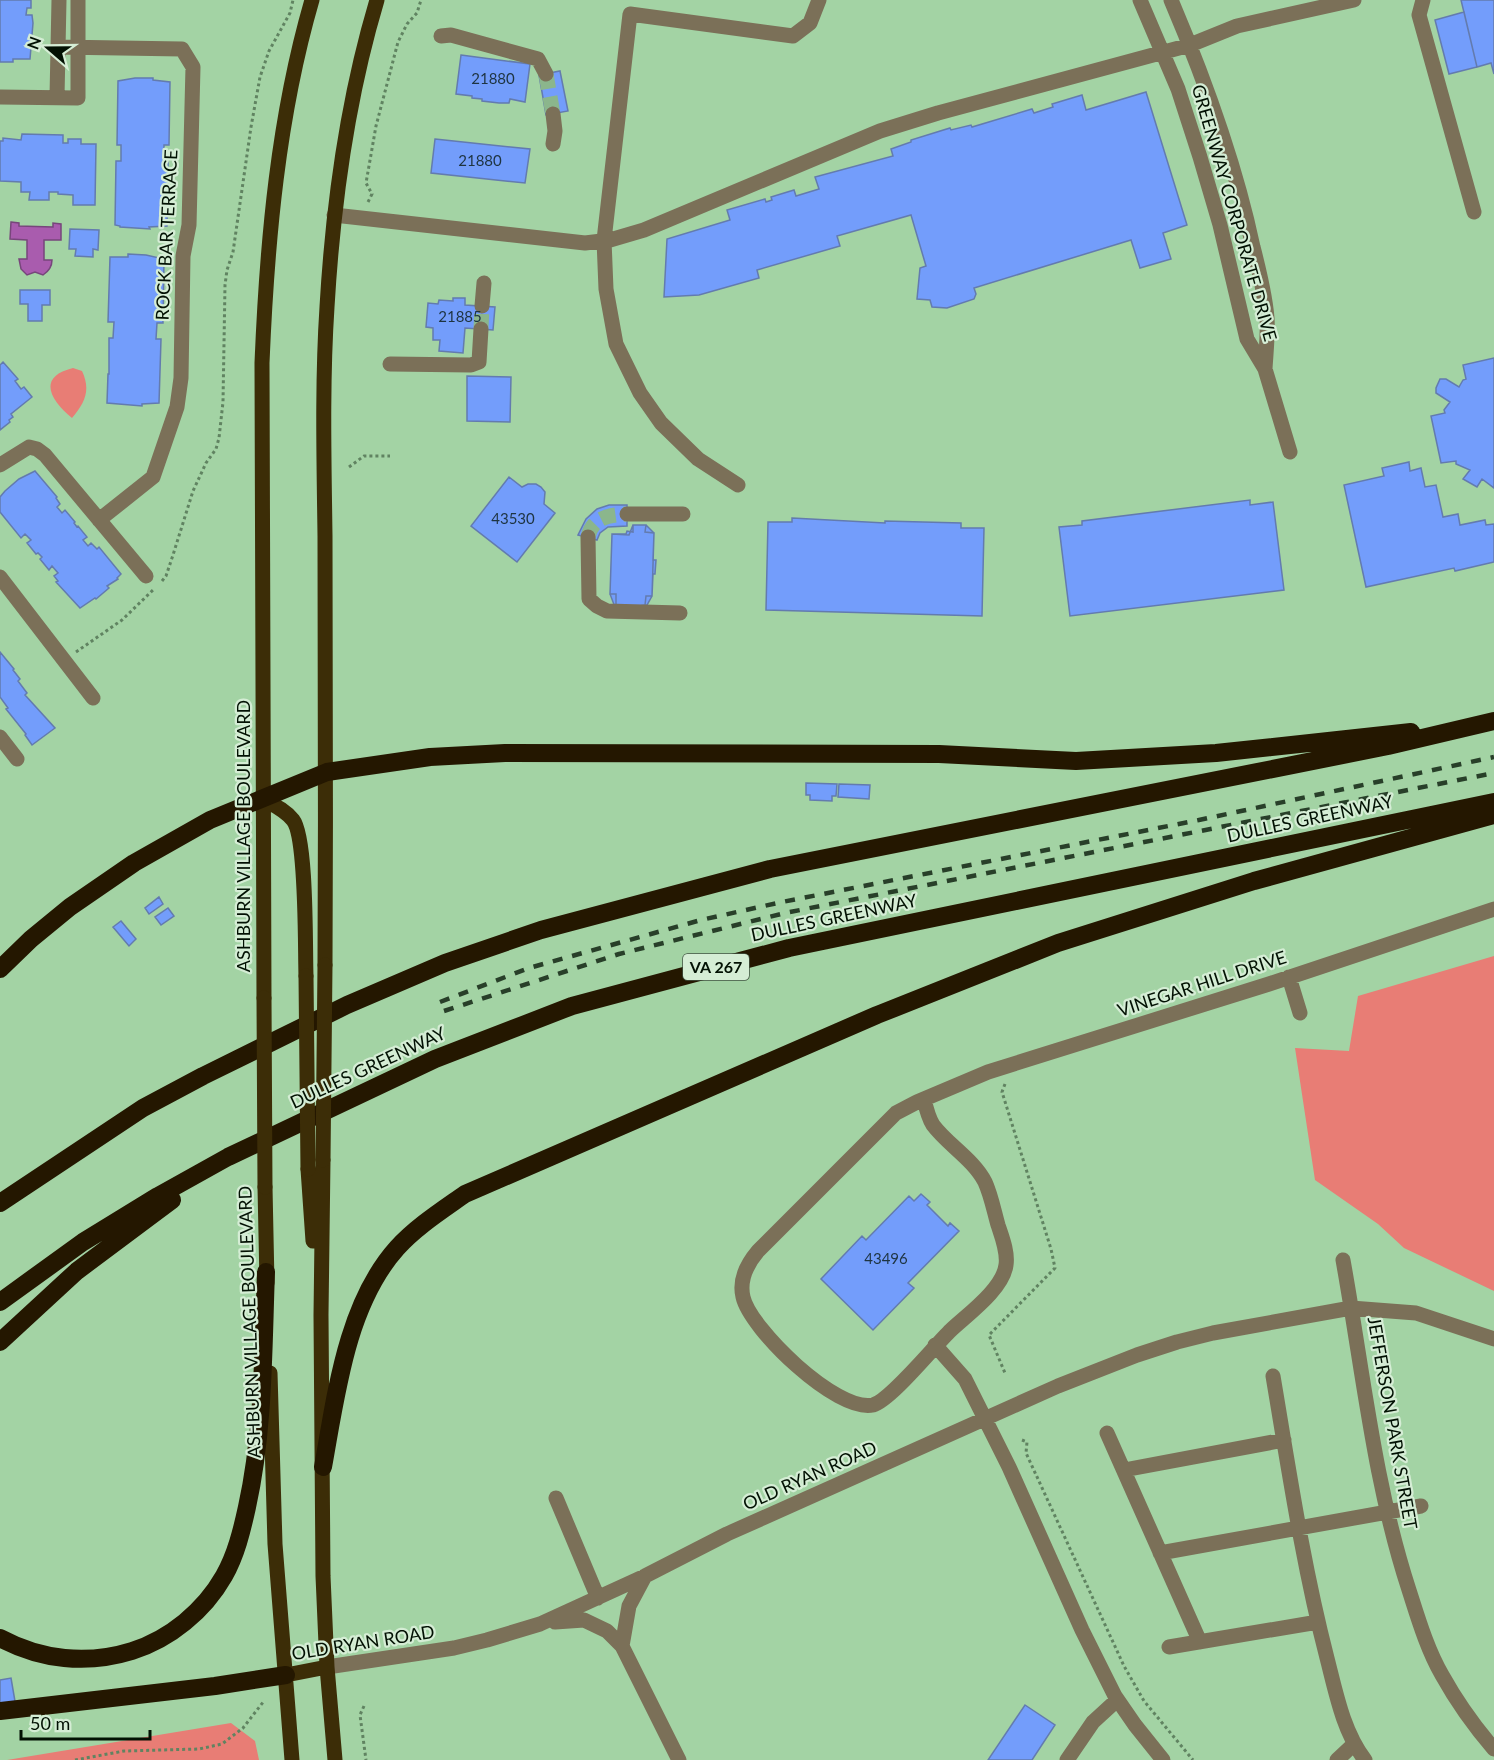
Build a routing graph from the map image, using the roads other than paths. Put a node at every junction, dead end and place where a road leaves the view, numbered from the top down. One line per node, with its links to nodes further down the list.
1 (59, 0): 12 (street)
2 (78, 0): 13 (street)
3 (312, 0): 44 (main road, ASHBURN VILLAGE BOULEVARD)
4 (377, 0): 21 (main road)
5 (819, 0): 22 (street)
6 (1140, 0): 14 (street, GREENWAY CORPORATE DRIVE)
7 (1171, 0): 11 (street, GREENWAY CORPORATE DRIVE)
8 (1354, 0): 11 (street)
9 (1423, 0): 20 (street)
10 (441, 36): 15 (street)
11 (1190, 45): 14 (street); 27 (street, GREENWAY CORPORATE DRIVE)
12 (58, 47): 13 (street, ROCK BAR TERRACE); 17 (street)
13 (78, 47): 17 (street); 33 (street, ROCK BAR TERRACE)
14 (1163, 53): 22 (street); 27 (street, GREENWAY CORPORATE DRIVE)
15 (546, 74)
16 (0, 97): 17 (street)
17 (57, 97)
18 (553, 114): 19 (street)
19 (553, 144)
20 (1474, 212)
21 (334, 215): 22 (street); 43 (main road)
22 (604, 240): 30 (street)
23 (484, 283): 24 (street)
24 (482, 306)
25 (481, 329): 26 (street)
26 (390, 364)
27 (1265, 369): 28 (street, GREENWAY CORPORATE DRIVE)
28 (1290, 452)
29 (0, 465): 33 (street)
30 (738, 485)
31 (627, 514): 32 (street)
32 (683, 514)
33 (99, 520): 35 (street)
34 (588, 537): 37 (street)
35 (146, 576)
36 (0, 577): 38 (street)
37 (680, 613)
38 (93, 698)
39 (1494, 721): 40 (highway)
40 (1458, 730): 43 (highway); 53 (highway)
41 (0, 737): 42 (street)
42 (16, 759)
43 (327, 772): 44 (highway); 58 (main road, bridge)
44 (263, 799): 48 (highway); 55 (main road, ASHBURN VILLAGE BOULEVARD, bridge); 58 (main road, bridge)
45 (1494, 802): 52 (highway, DULLES GREENWAY / VA 267)
46 (1494, 814): 66 (highway)
47 (1494, 909): 49 (street, VINEGAR HILL DRIVE)
48 (0, 969)
49 (1289, 977): 50 (street); 51 (street, VINEGAR HILL DRIVE)
50 (1300, 1013)
51 (924, 1099): 61 (street, VINEGAR HILL DRIVE); 61 (street, VINEGAR HILL DRIVE)
52 (228, 1157): 56 (highway, DULLES GREENWAY / VA 267); 60 (highway)
53 (0, 1203)
54 (1343, 1260): 57 (street, JEFFERSON PARK STREET)
55 (266, 1272): 77 (highway); 82 (main road, ASHBURN VILLAGE BOULEVARD)
56 (0, 1302)
57 (1351, 1308): 59 (street, OLD RYAN ROAD); 63 (street, OLD RYAN ROAD); 70 (street, JEFFERSON PARK STREET)
58 (321, 1315): 66 (main road)
59 (1494, 1340)
60 (0, 1342)
61 (935, 1345): 63 (street)
62 (1274, 1376): 65 (street)
63 (985, 1420): 73 (street, OLD RYAN ROAD); 83 (street)
64 (1107, 1433): 67 (street)
65 (1284, 1440): 67 (street); 71 (street)
66 (324, 1467): 81 (main road)
67 (1124, 1470): 72 (street)
68 (556, 1498): 74 (street)
69 (1421, 1506): 70 (street)
70 (1387, 1512): 71 (street); 86 (street, JEFFERSON PARK STREET)
71 (1298, 1528): 72 (street); 75 (street)
72 (1160, 1553): 78 (street)
73 (645, 1576): 74 (street, OLD RYAN ROAD); 79 (street)
74 (598, 1598): 76 (street, OLD RYAN ROAD)
75 (1318, 1622): 78 (street); 85 (street)
76 (540, 1624): 79 (street); 81 (street, OLD RYAN ROAD)
77 (0, 1638)
78 (1200, 1642): 80 (street)
79 (622, 1646): 89 (street)
80 (1170, 1647)
81 (327, 1667): 82 (main road, OLD RYAN ROAD); 88 (main road)
82 (286, 1675): 84 (highway); 87 (main road, ASHBURN VILLAGE BOULEVARD)
83 (1117, 1700): 90 (street); 91 (street)
84 (0, 1711)
85 (1353, 1745): 92 (street); 93 (street)
86 (1494, 1749)
87 (292, 1760)
88 (335, 1760)
89 (679, 1760)
90 (1067, 1760)
91 (1163, 1760)
92 (1337, 1760)
93 (1365, 1760)

